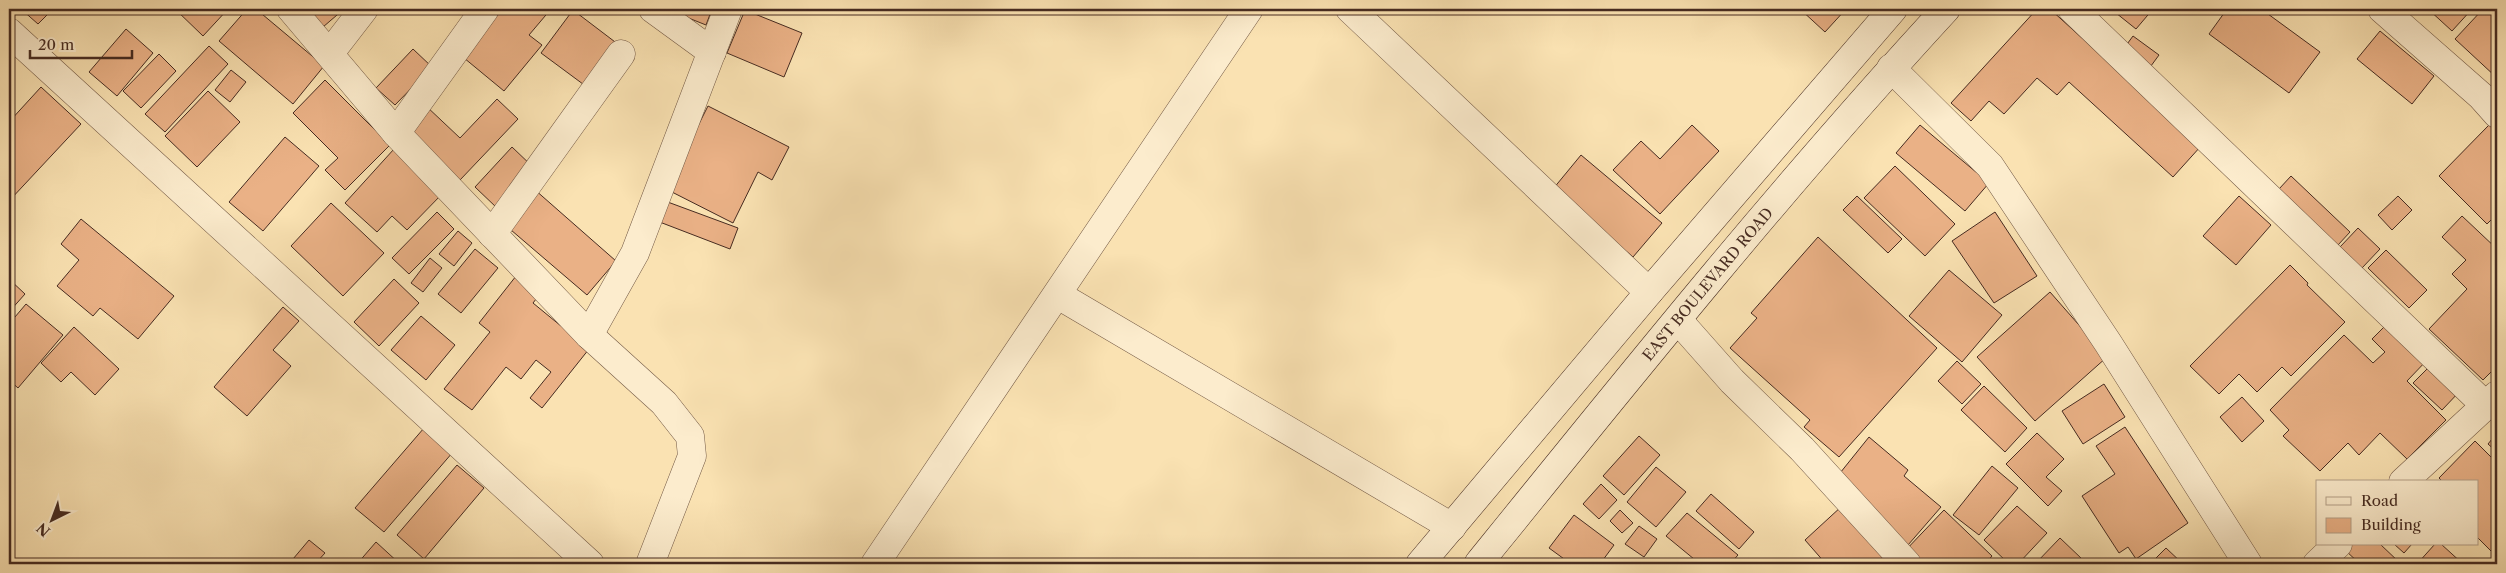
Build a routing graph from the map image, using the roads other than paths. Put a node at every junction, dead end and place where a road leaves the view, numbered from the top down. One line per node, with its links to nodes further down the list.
1 (292, 9): 14 (street)
2 (364, 9): 14 (street)
3 (485, 9): 18 (street)
4 (653, 9): 13 (street)
5 (728, 9): 13 (street)
6 (1250, 9): 21 (street)
7 (1350, 9): 20 (street)
8 (1893, 9): 20 (street)
9 (1946, 9): 16 (street, EAST BOULEVARD ROAD)
10 (2072, 9): 24 (street)
11 (2382, 9): 17 (street)
12 (9, 32): 28 (street)
13 (712, 52): 23 (street)
14 (330, 53): 18 (street)
15 (621, 54): 19 (street)
16 (1891, 68): 22 (street, EAST BOULEVARD ROAD); 34 (street)
17 (2497, 114)
18 (396, 133): 19 (street)
19 (492, 234): 23 (street)
20 (1649, 292): 26 (street)
21 (1058, 295): 26 (street); 30 (street)
22 (1678, 320): 32 (street, EAST BOULEVARD ROAD); 33 (street)
23 (589, 335): 29 (street)
24 (2491, 400): 25 (street)
25 (2405, 480)
26 (1452, 527): 31 (street)
27 (2336, 546): 35 (street)
28 (590, 564)
29 (650, 564)
30 (875, 564)
31 (1420, 564)
32 (1478, 564)
33 (1908, 564)
34 (2248, 564)
35 (2318, 564)

